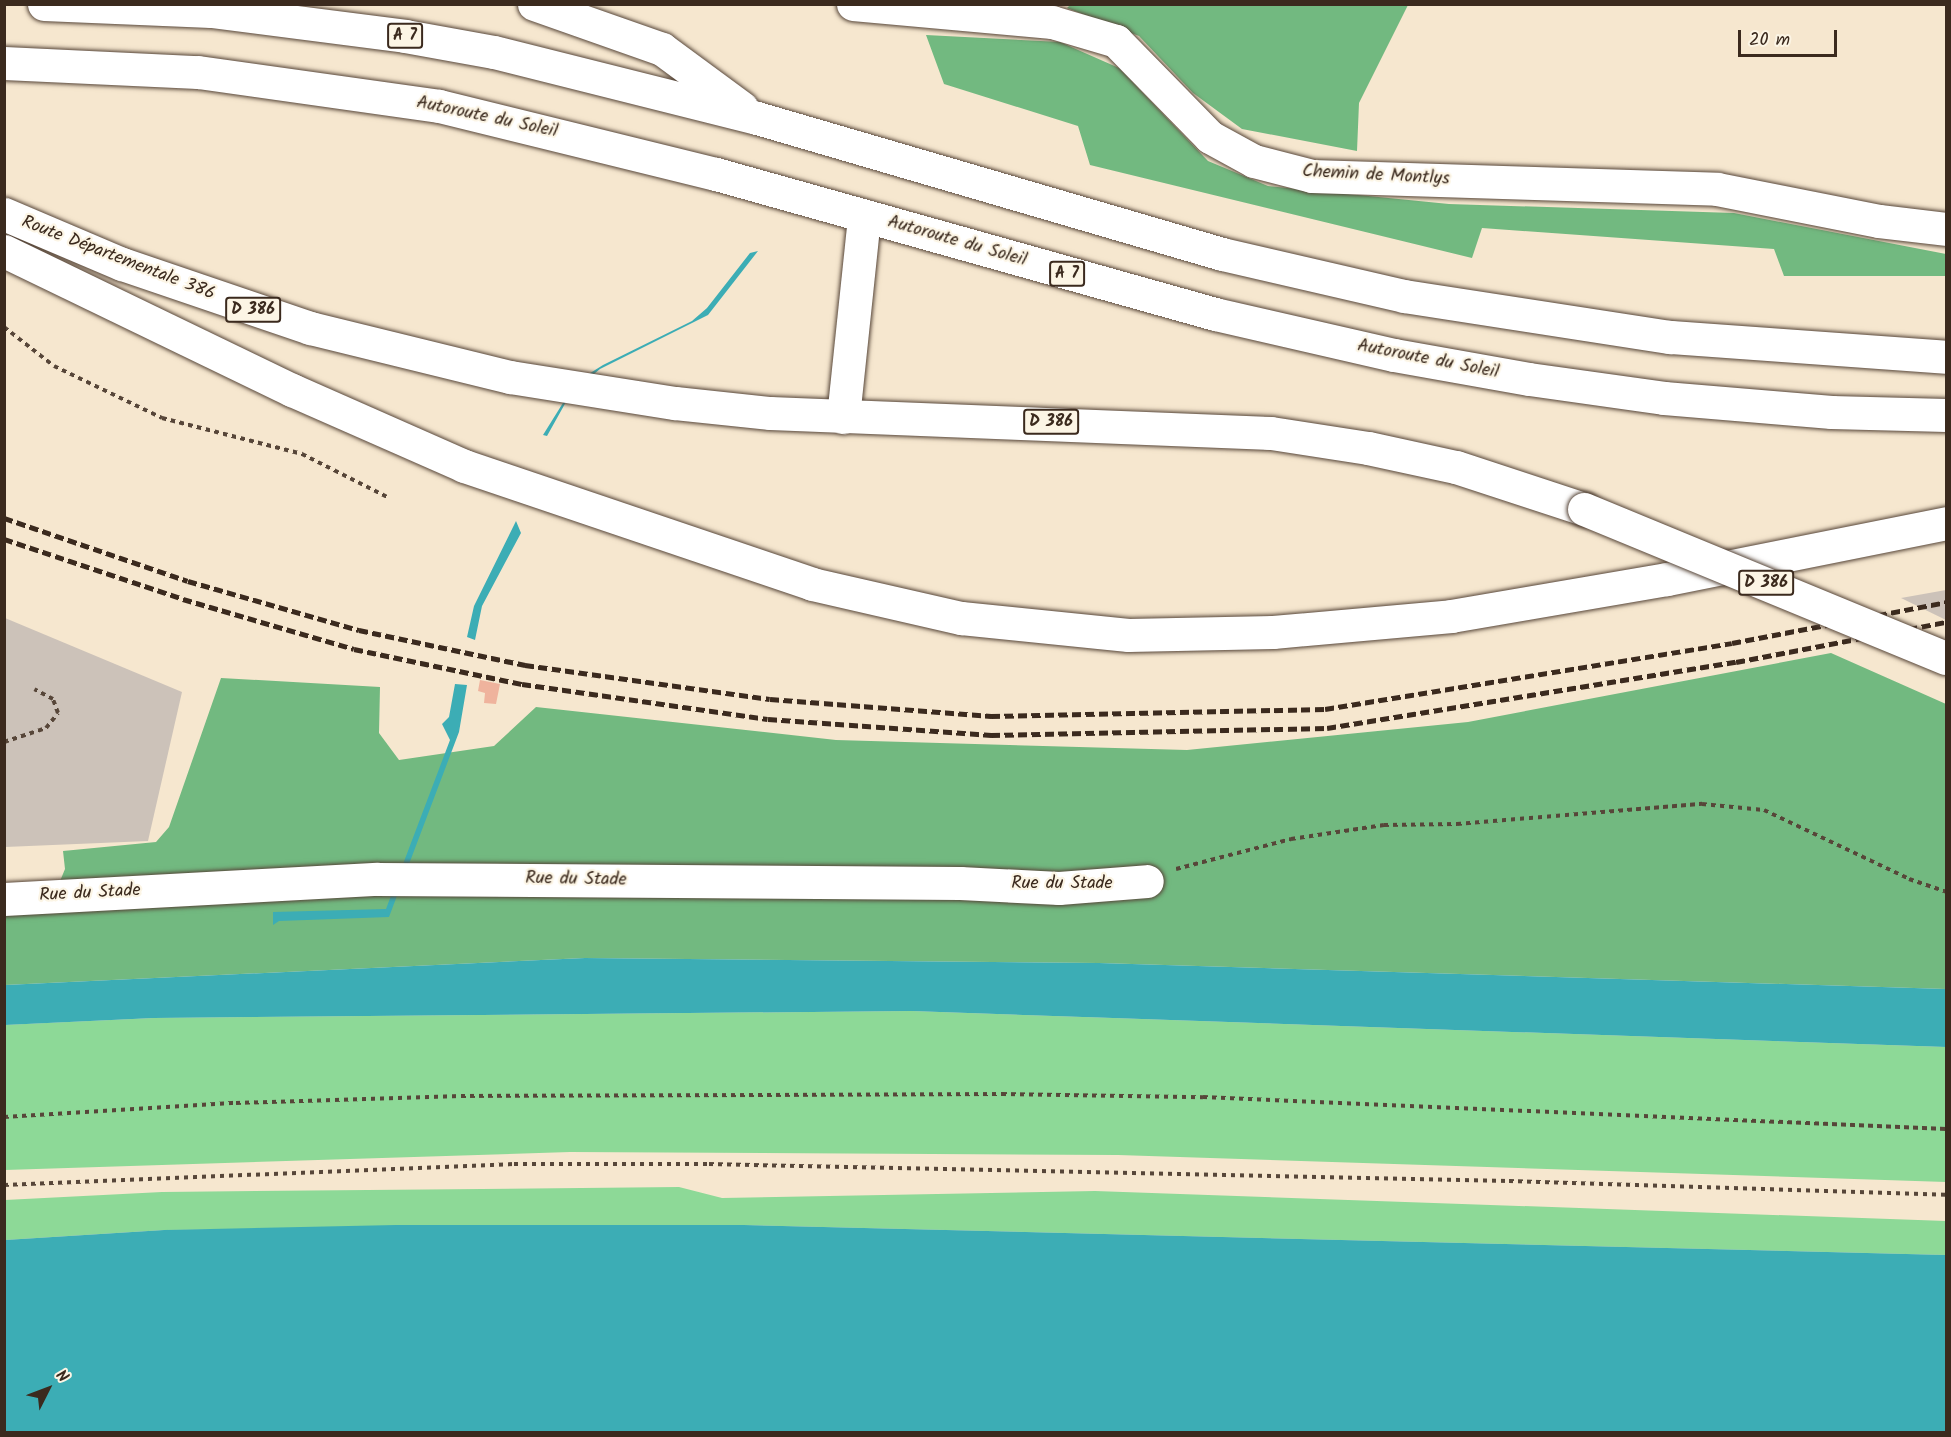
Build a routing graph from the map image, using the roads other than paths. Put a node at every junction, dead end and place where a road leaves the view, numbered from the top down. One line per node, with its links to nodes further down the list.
1 (44, 4): 6 (main road, A 7)
2 (534, 4): 4 (main road)
3 (853, 4): 9 (main road, Chemin de Montlys)
4 (579, 12): 6 (main road)
5 (4, 63): 8 (main road, Autoroute du Soleil / A 7)
6 (757, 118): 11 (main road, A 7)
7 (4, 214): 13 (main road, Route Départementale 386 / D 386)
8 (864, 216): 12 (main road, Autoroute du Soleil / A 7); 13 (main road)
9 (1947, 229)
10 (4, 251): 14 (main road)
11 (1947, 357)
12 (1947, 415)
13 (843, 417): 15 (main road, D 386, bridge)
14 (1947, 523)
15 (1947, 658)
16 (1147, 881): 17 (main road, Rue du Stade)
17 (4, 898)

